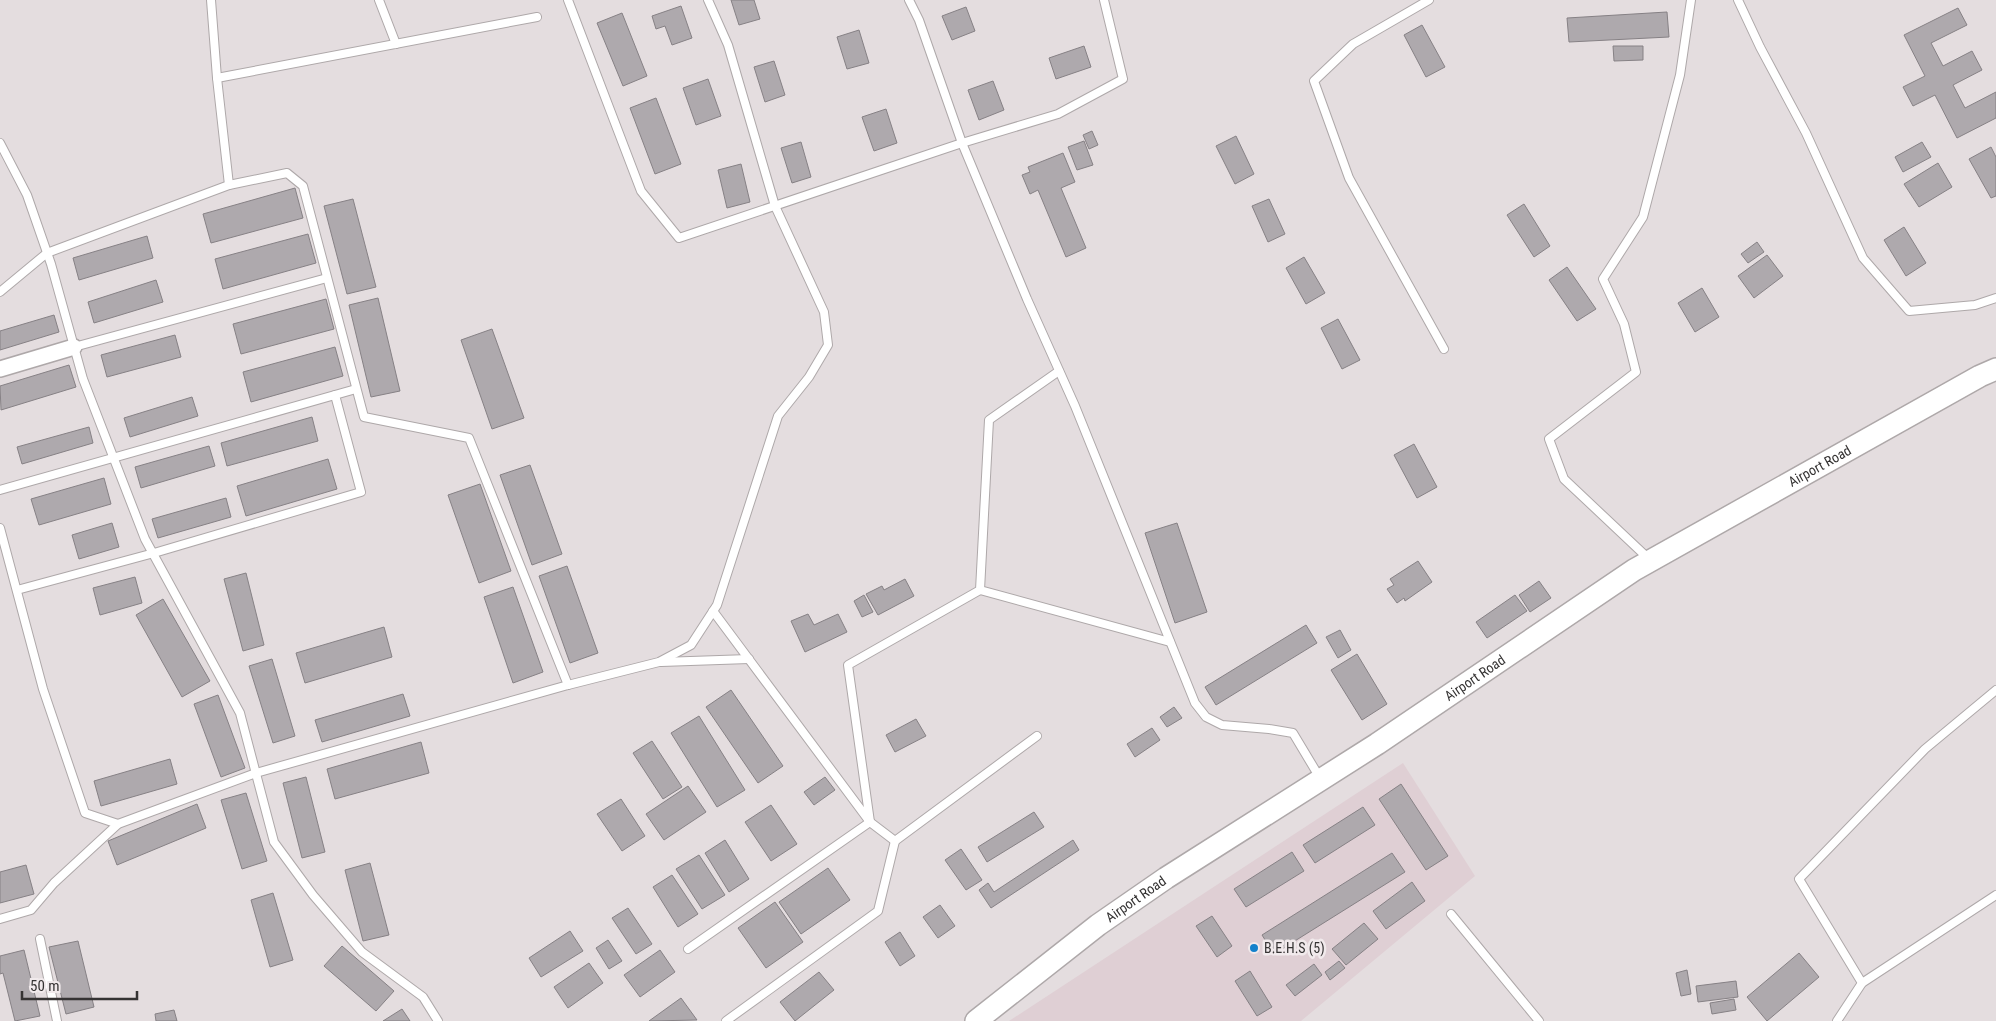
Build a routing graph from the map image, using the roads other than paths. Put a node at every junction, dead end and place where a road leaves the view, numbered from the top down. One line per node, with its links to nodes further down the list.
1 (211, 0): 12 (lane)
2 (380, 0): 11 (lane)
3 (568, 0): 16 (lane)
4 (708, 0): 16 (lane)
5 (909, 0): 14 (lane)
6 (1104, 0): 14 (lane)
7 (1429, 0): 22 (lane)
8 (1691, 0): 32 (lane)
9 (1738, 0): 20 (lane)
10 (537, 17): 11 (lane)
11 (396, 44): 12 (lane)
12 (217, 78): 15 (lane)
13 (0, 143): 17 (lane)
14 (962, 143): 16 (lane); 25 (lane)
15 (229, 185): 17 (lane); 18 (lane)
16 (775, 206): 35 (lane)
17 (47, 253): 19 (lane); 21 (lane)
18 (327, 278): 21 (lane); 26 (lane)
19 (0, 292)
20 (1996, 298)
21 (74, 347): 23 (street); 28 (lane)
22 (1444, 349)
23 (0, 369)
24 (1996, 369): 32 (main road, Airport Road)
25 (1059, 371): 34 (lane); 36 (lane)
26 (356, 389): 27 (lane); 39 (lane)
27 (335, 395): 28 (lane); 31 (lane)
28 (114, 458): 29 (lane); 31 (lane)
29 (0, 490)
30 (0, 528): 33 (lane)
31 (154, 554): 33 (lane); 42 (lane)
32 (1651, 561): 43 (main road, Airport Road)
33 (17, 590): 45 (lane)
34 (980, 590): 36 (lane); 44 (lane)
35 (713, 611): 37 (lane); 38 (lane)
36 (1170, 642): 43 (lane)
37 (749, 659): 38 (lane); 44 (lane)
38 (658, 662): 39 (lane)
39 (568, 685): 42 (lane)
40 (1996, 690): 52 (lane)
41 (1037, 736): 46 (lane)
42 (256, 773): 45 (lane); 54 (lane)
43 (1321, 779): 56 (main road, Airport Road)
44 (870, 822): 46 (lane); 51 (lane)
45 (118, 824): 49 (lane)
46 (895, 841): 55 (lane)
47 (1996, 895): 52 (lane)
48 (1451, 914): 57 (lane)
49 (0, 919)
50 (40, 939): 53 (lane)
51 (688, 949)
52 (1862, 983): 58 (lane)
53 (58, 1021)
54 (438, 1021)
55 (726, 1021)
56 (976, 1021)
57 (1539, 1021)
58 (1837, 1021)

